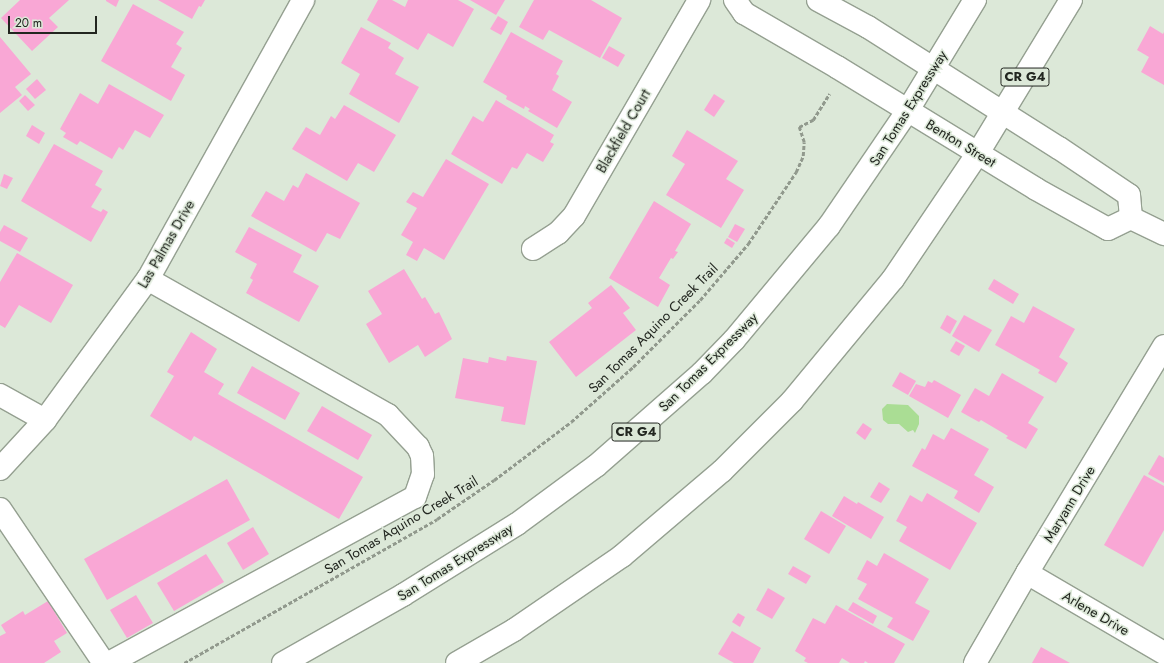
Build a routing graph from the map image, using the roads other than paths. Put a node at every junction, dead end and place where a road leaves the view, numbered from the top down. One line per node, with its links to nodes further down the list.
1 (303, 0): 14 (main road, Las Palmas Drive)
2 (699, 0): 13 (main road, Blackfield Court)
3 (735, 0): 8 (main road, Benton Street)
4 (818, 0): 7 (main road)
5 (975, 0): 7 (main road, San Tomas Expressway / CR G4)
6 (1071, 0): 9 (main road, CR G4)
7 (934, 68): 8 (main road, San Tomas Expressway / CR G4); 9 (main road)
8 (908, 110): 10 (main road, Benton Street); 24 (main road, San Tomas Expressway / CR G4)
9 (1004, 113): 10 (main road, CR G4); 11 (main road)
10 (978, 153): 11 (main road, Benton Street); 25 (main road, CR G4)
11 (1131, 218): 12 (main road)
12 (1164, 234)
13 (534, 249)
14 (148, 279): 17 (main road, Las Palmas Drive); 23 (main road)
15 (1164, 346): 20 (main road, Maryann Drive)
16 (0, 395): 17 (main road)
17 (45, 420): 18 (main road, Las Palmas Drive)
18 (0, 469)
19 (0, 509): 22 (main road)
20 (1027, 573): 21 (main road, Arlene Drive); 26 (main road, Maryann Drive)
21 (1164, 653)
22 (104, 663)
23 (110, 663)
24 (283, 663)
25 (457, 663)
26 (975, 663)

